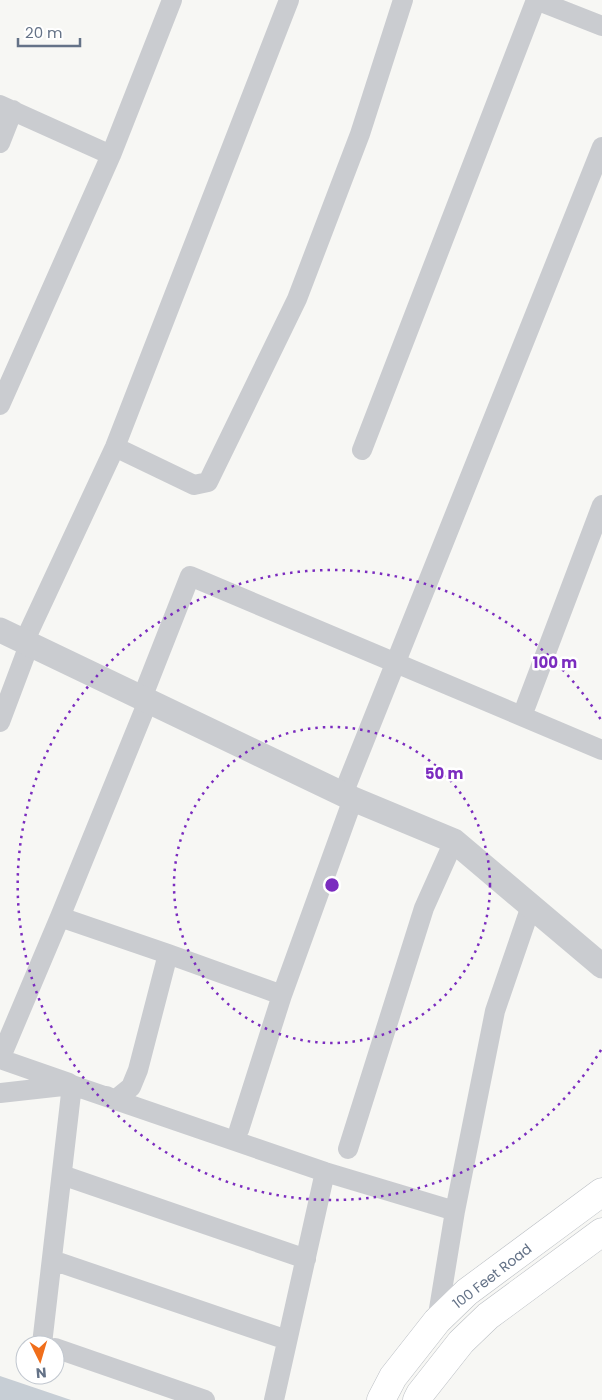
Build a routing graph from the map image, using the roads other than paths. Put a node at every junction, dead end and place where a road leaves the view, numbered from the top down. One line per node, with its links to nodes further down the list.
1 (172, 0): 9 (street)
2 (289, 0): 11 (street)
3 (403, 0): 11 (street)
4 (536, 0): 5 (street); 12 (street)
5 (602, 26)
6 (6, 107): 7 (street); 9 (street)
7 (0, 143)
8 (602, 147): 16 (street)
9 (111, 156): 10 (street)
10 (0, 405)
11 (115, 447): 15 (street)
12 (362, 450)
13 (602, 505): 18 (street)
14 (0, 630): 15 (street)
15 (27, 643): 17 (street); 19 (street)
16 (395, 663): 17 (street); 18 (street); 21 (street)
17 (145, 699): 21 (street); 24 (street)
18 (522, 716): 20 (street)
19 (0, 722)
20 (602, 750)
21 (348, 796): 22 (street); 27 (street)
22 (454, 841): 23 (street); 32 (street)
23 (531, 906): 26 (street); 36 (street)
24 (60, 917): 25 (street); 28 (street)
25 (168, 954): 27 (street); 29 (street)
26 (602, 966)
27 (282, 995): 31 (street)
28 (0, 1059): 29 (street)
29 (72, 1085): 30 (street); 33 (street); 34 (street)
30 (0, 1093)
31 (239, 1130)
32 (348, 1149)
33 (325, 1172): 36 (street); 38 (street)
34 (62, 1175): 38 (street); 39 (street)
35 (602, 1192): 40 (main road, 100 Feet Road)
36 (455, 1211): 40 (street)
37 (602, 1232): 47 (main road, 100 Feet Road)
38 (306, 1259): 42 (street)
39 (52, 1260): 41 (street); 42 (street)
40 (437, 1321): 46 (main road, 100 Feet Road)
41 (43, 1335)
42 (287, 1340): 45 (street)
43 (65, 1351): 44 (street)
44 (205, 1400)
45 (274, 1400)
46 (381, 1400)
47 (416, 1400)

